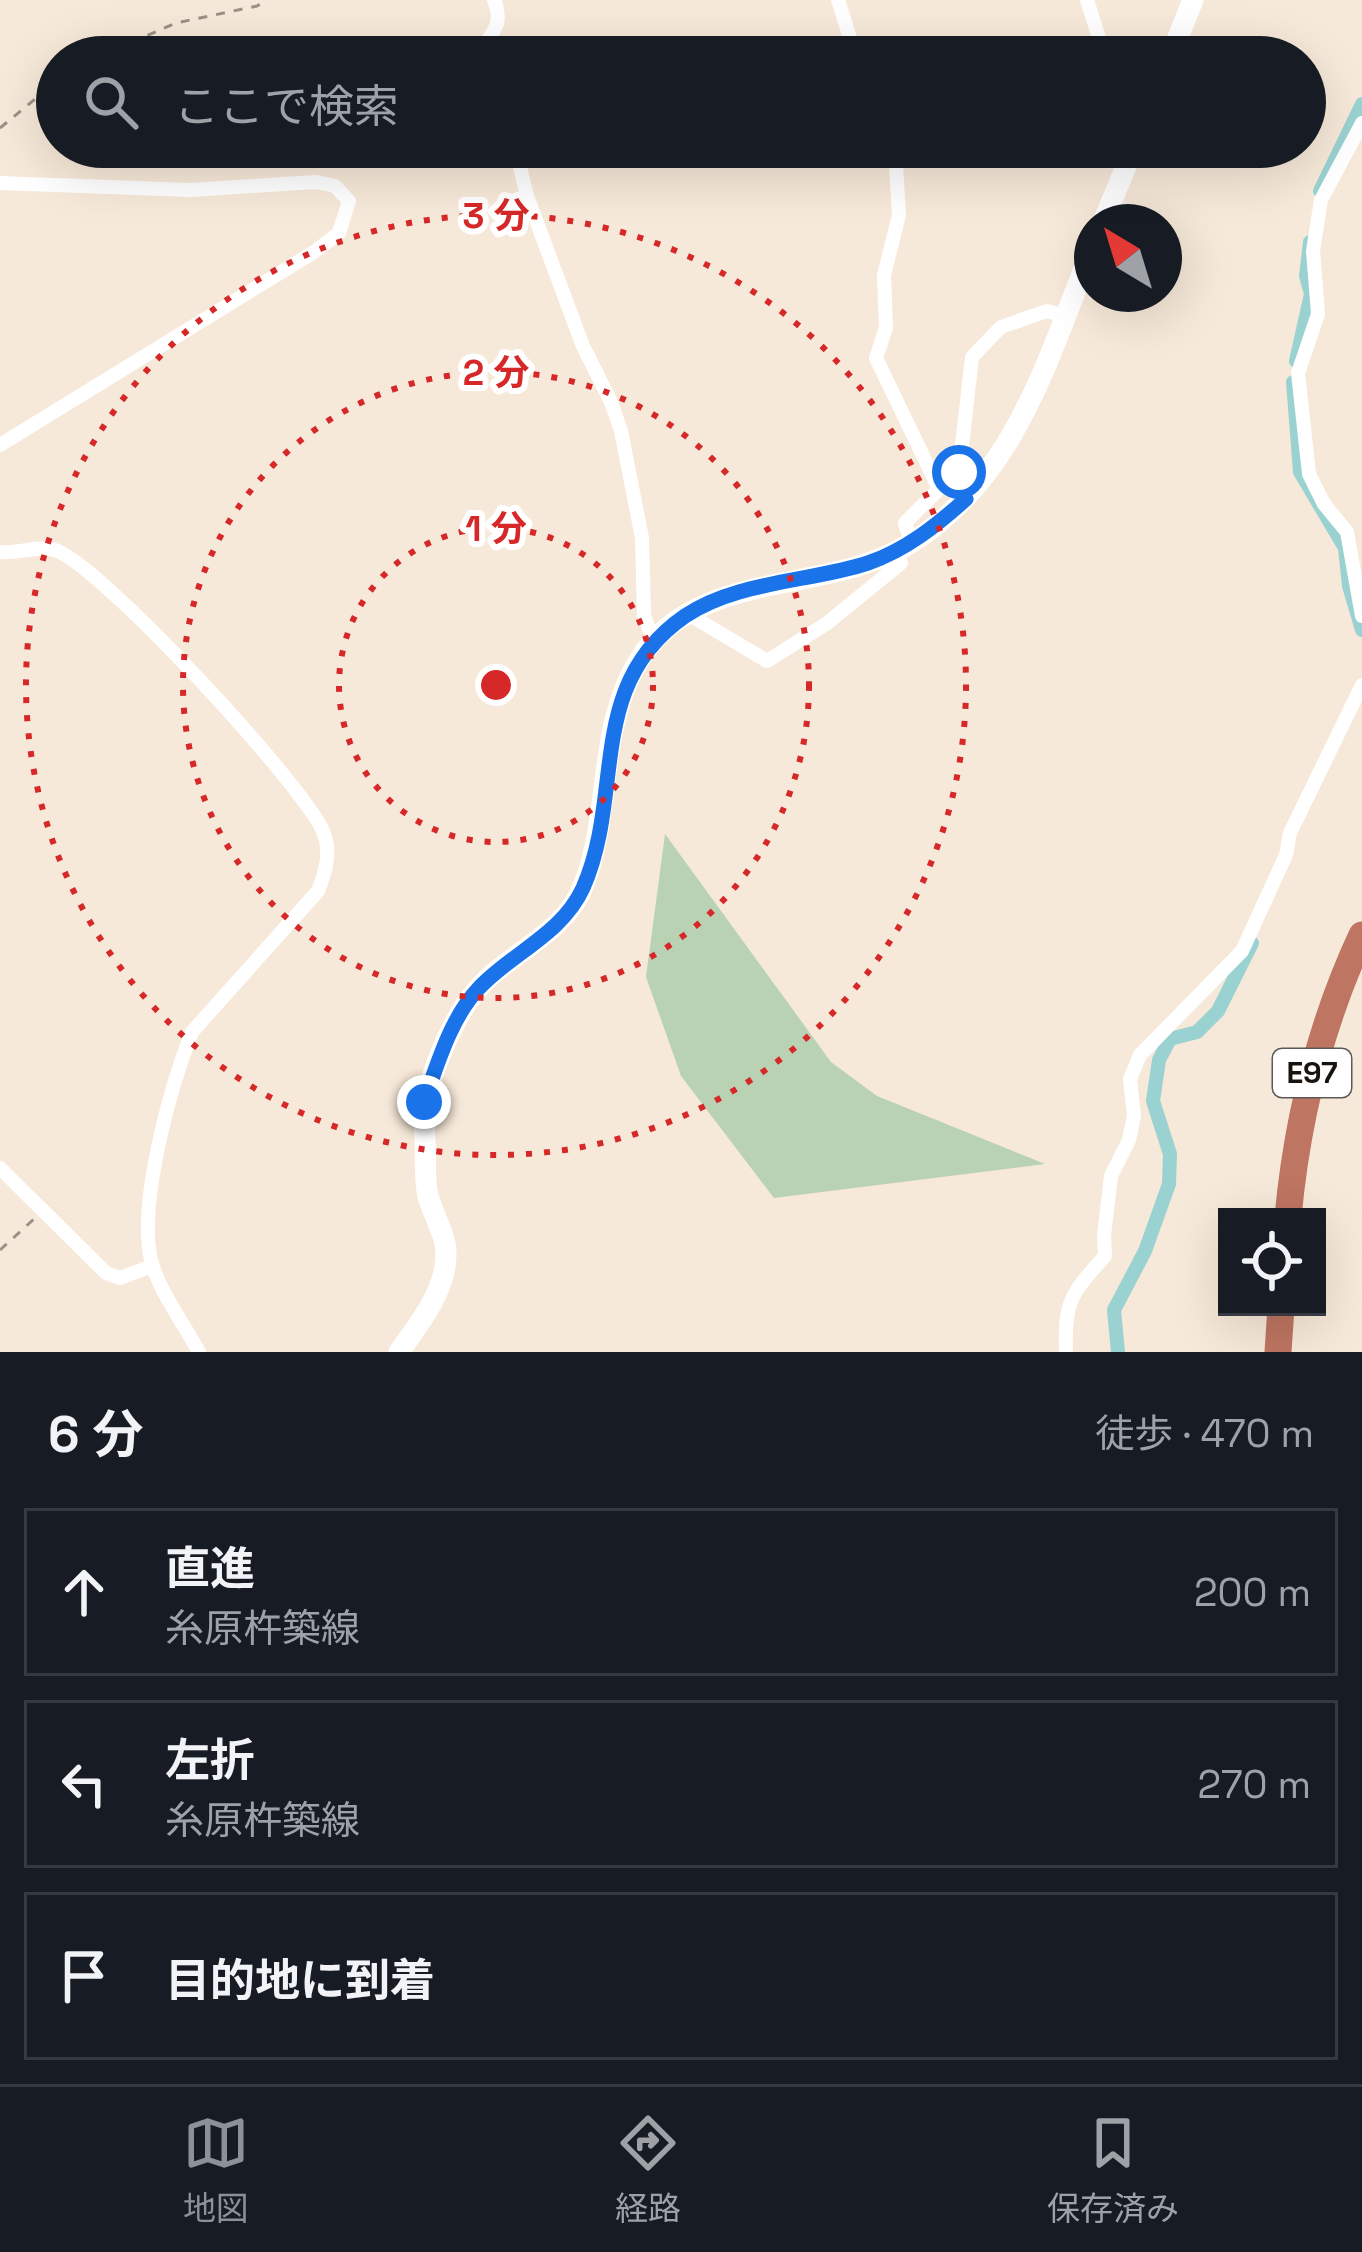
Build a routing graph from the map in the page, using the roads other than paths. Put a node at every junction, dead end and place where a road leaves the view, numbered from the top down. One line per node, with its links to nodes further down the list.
1 (494, 0): 5 (street)
2 (838, 0): 6 (street)
3 (1087, 0): 7 (street)
4 (1193, 0): 8 (main road)
5 (491, 36)
6 (849, 36)
7 (1098, 36)
8 (1178, 36)
9 (1362, 123): 22 (street)
10 (520, 168): 23 (street)
11 (896, 168): 19 (street)
12 (1125, 168): 14 (main road)
13 (0, 183): 17 (street)
14 (1110, 204)
15 (1074, 292): 16 (main road)
16 (1064, 316): 18 (main road); 18 (street)
17 (0, 445)
18 (966, 499): 19 (main road)
19 (904, 547): 21 (main road); 21 (street)
20 (0, 552): 28 (street)
21 (688, 614): 23 (main road)
22 (1362, 616)
23 (662, 634): 31 (main road)
24 (1362, 686): 32 (street)
25 (1362, 935): 27 (highway, E97)
26 (0, 1168): 28 (street)
27 (1289, 1208)
28 (152, 1266): 30 (street)
29 (1280, 1316): 33 (highway)
30 (199, 1352)
31 (399, 1352)
32 (1066, 1352)
33 (1278, 1352)

